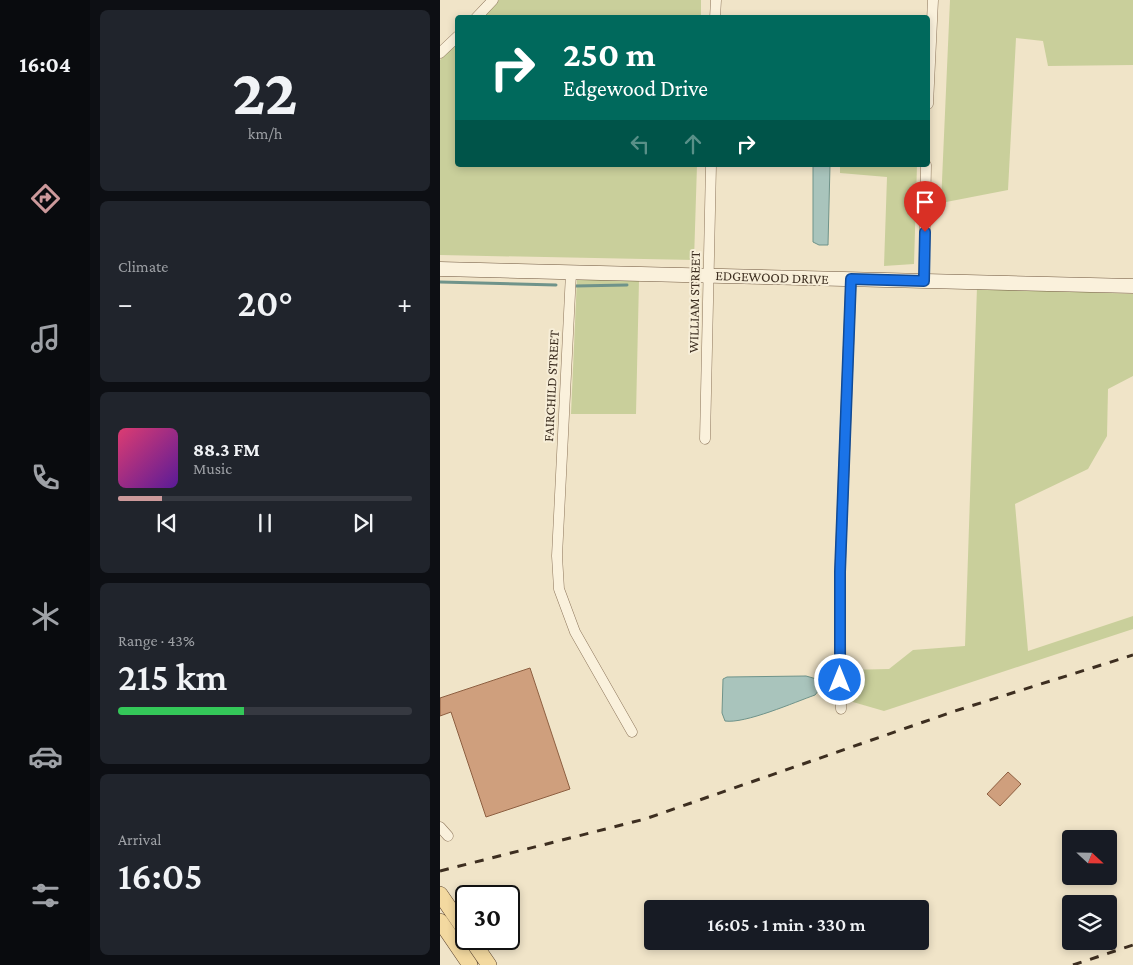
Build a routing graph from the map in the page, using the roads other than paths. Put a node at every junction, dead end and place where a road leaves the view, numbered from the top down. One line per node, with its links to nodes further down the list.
1 (493, 0): 4 (street)
2 (716, 0): 5 (street)
3 (932, 0): 7 (street)
4 (479, 15)
5 (715, 15)
6 (455, 39): 8 (street)
7 (930, 52)
8 (440, 53)
9 (711, 167): 13 (street, WILLIAM STREET)
10 (926, 167): 15 (street)
11 (440, 269): 12 (street, EDGEWOOD DRIVE)
12 (571, 273): 13 (street, EDGEWOOD DRIVE); 19 (street, FAIRCHILD STREET)
13 (708, 276): 14 (street, EDGEWOOD DRIVE); 17 (street, WILLIAM STREET)
14 (851, 279): 15 (street, EDGEWOOD DRIVE); 18 (street)
15 (924, 281): 16 (street, EDGEWOOD DRIVE)
16 (1133, 286)
17 (705, 439)
18 (841, 709)
19 (632, 732)
20 (440, 827): 21 (street)
21 (448, 836)
22 (440, 894): 23 (main road)
23 (455, 916)
24 (440, 921): 26 (main road)
25 (479, 950): 27 (main road)
26 (470, 965)
27 (489, 965)

